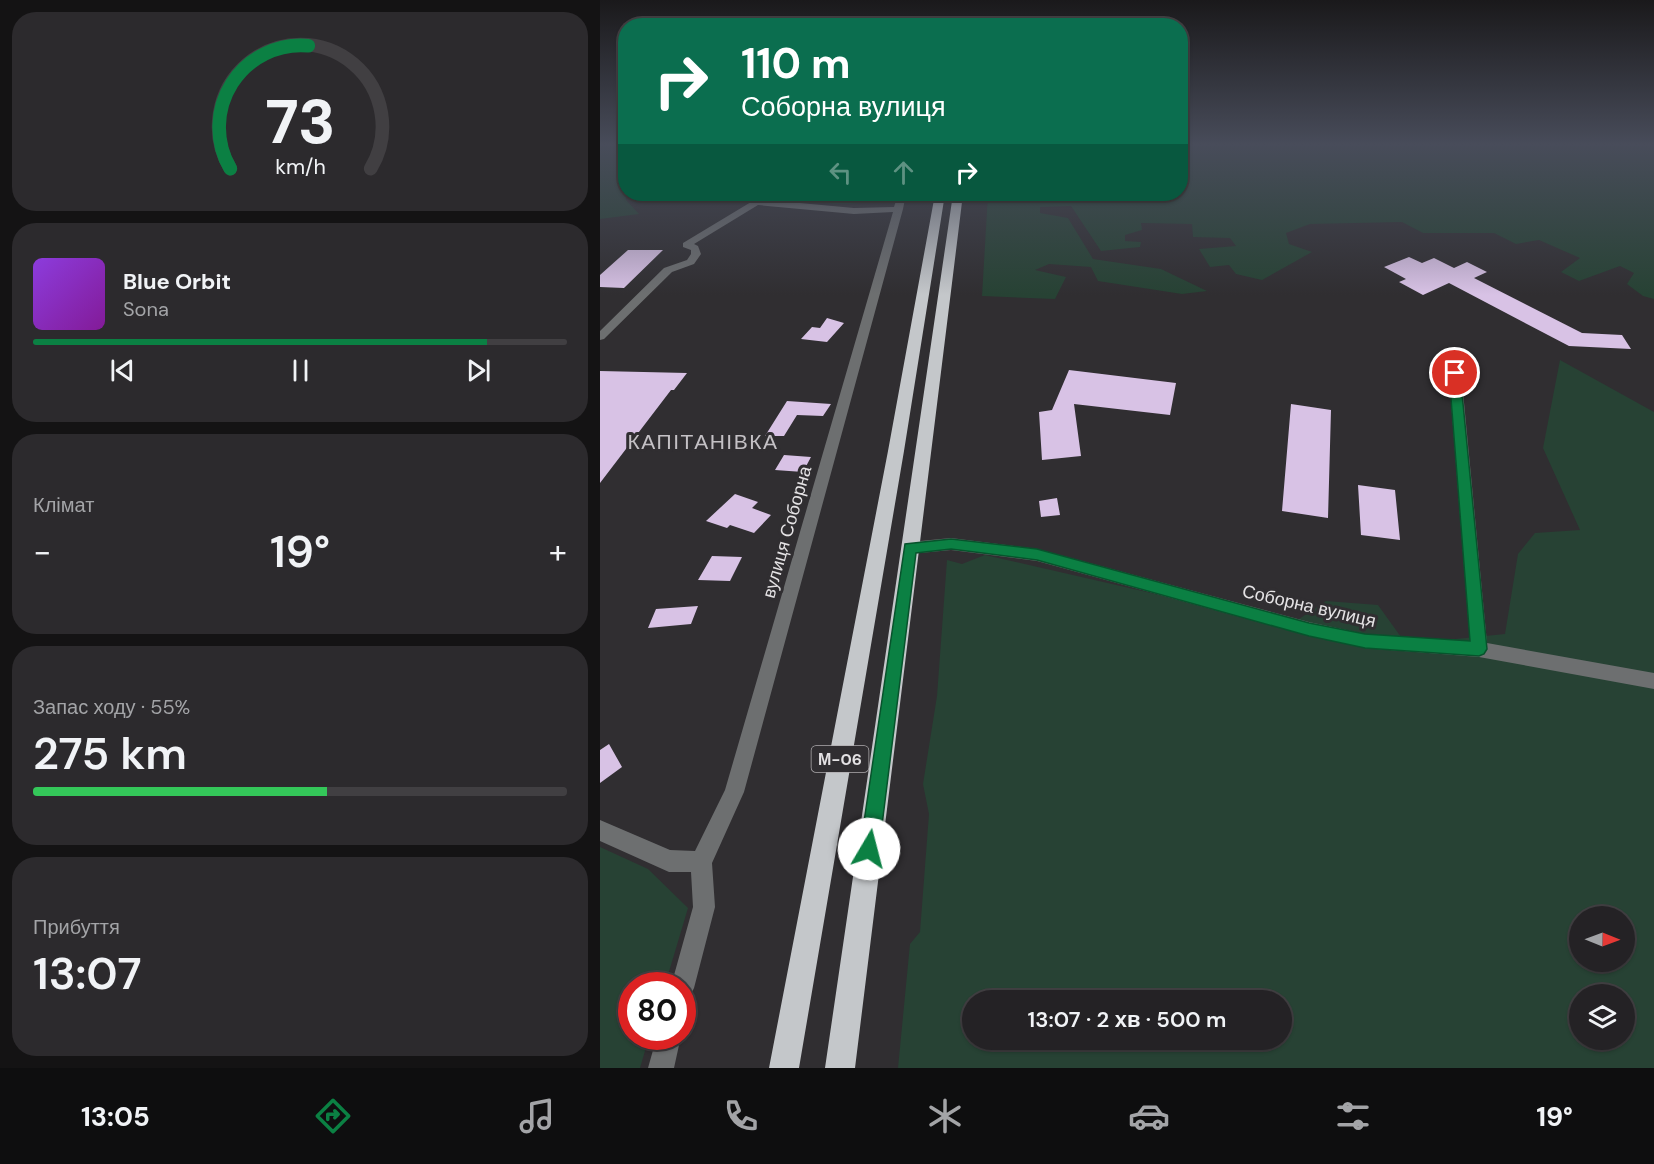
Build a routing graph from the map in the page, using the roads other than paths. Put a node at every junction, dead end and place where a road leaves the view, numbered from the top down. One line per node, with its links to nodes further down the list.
1 (901, 201): 4 (street); 10 (street, вулиця Соборна)
2 (939, 201): 14 (highway, М-06)
3 (957, 201): 6 (highway, М-06)
4 (600, 337)
5 (1453, 350): 7 (street)
6 (910, 548): 7 (street, Соборна вулиця); 15 (highway, М-06)
7 (1479, 649): 8 (street, Соборна вулиця)
8 (1654, 681)
9 (600, 830): 10 (street)
10 (701, 862): 11 (street)
11 (686, 972)
12 (666, 1050): 13 (street)
13 (661, 1068)
14 (784, 1068)
15 (840, 1068)

